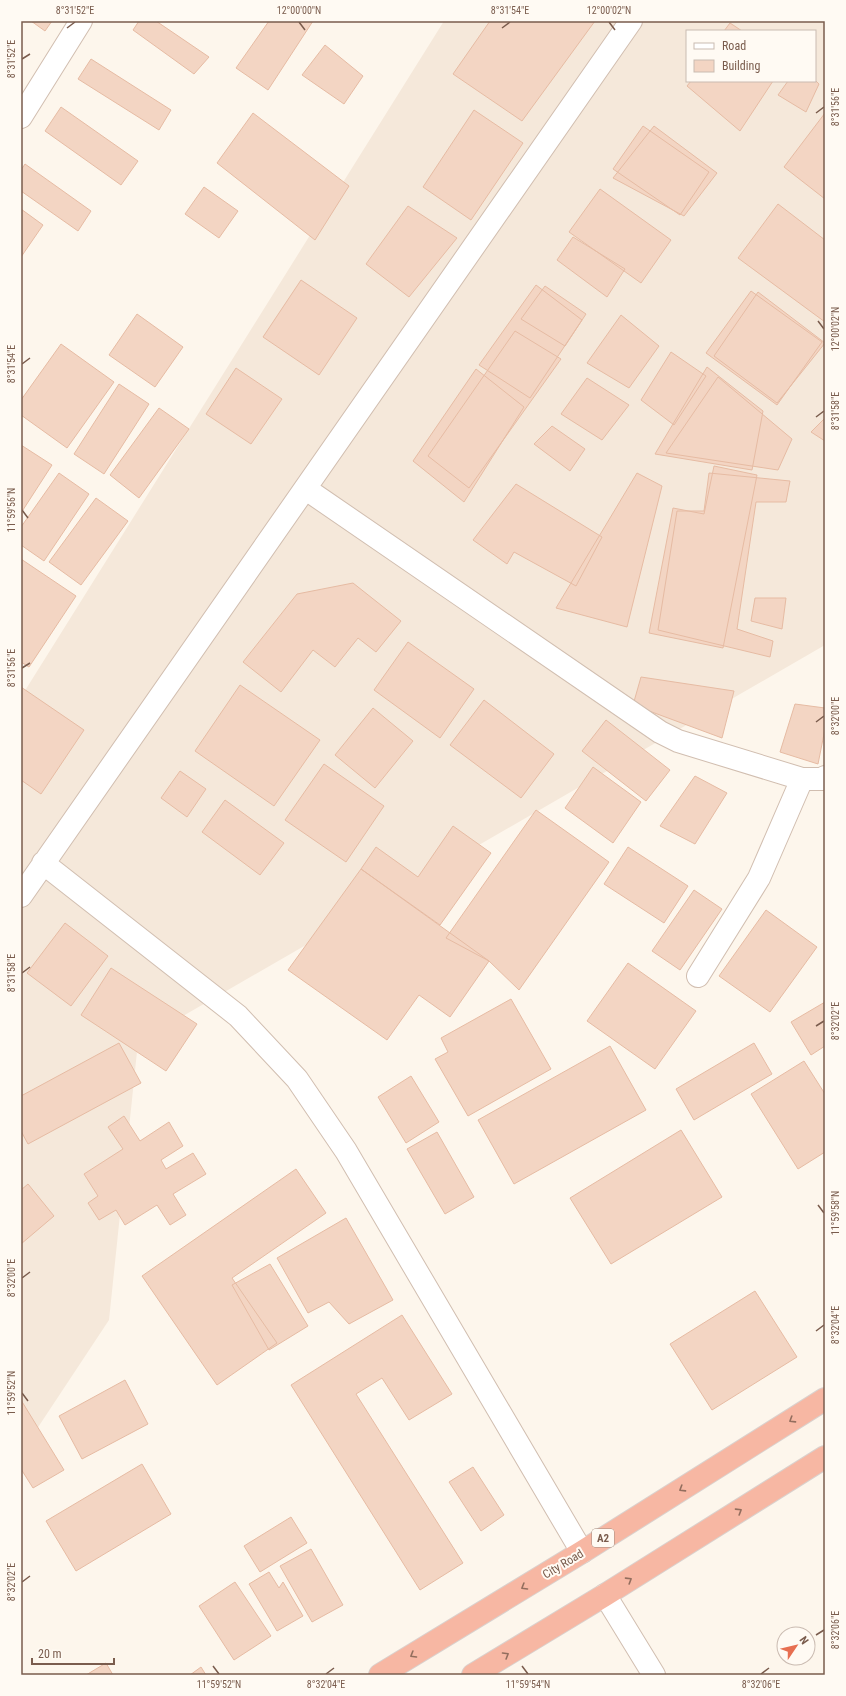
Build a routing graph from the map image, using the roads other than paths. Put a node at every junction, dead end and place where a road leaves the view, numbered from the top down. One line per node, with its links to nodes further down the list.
1 (81, 21): 3 (street)
2 (631, 21): 4 (street)
3 (21, 118)
4 (306, 489): 6 (street); 7 (street)
5 (825, 777): 6 (street)
6 (802, 779): 9 (street)
7 (43, 863): 8 (street); 12 (street)
8 (21, 896)
9 (698, 976)
10 (825, 1399): 12 (highway, City Road / A2, one-way to 12)
11 (825, 1457): 13 (highway, one-way to 11)
12 (582, 1552): 14 (highway, City Road / A2, one-way to 14)
13 (605, 1595): 15 (highway, one-way to 13); 16 (street)
14 (380, 1675)
15 (473, 1675)
16 (654, 1675)

